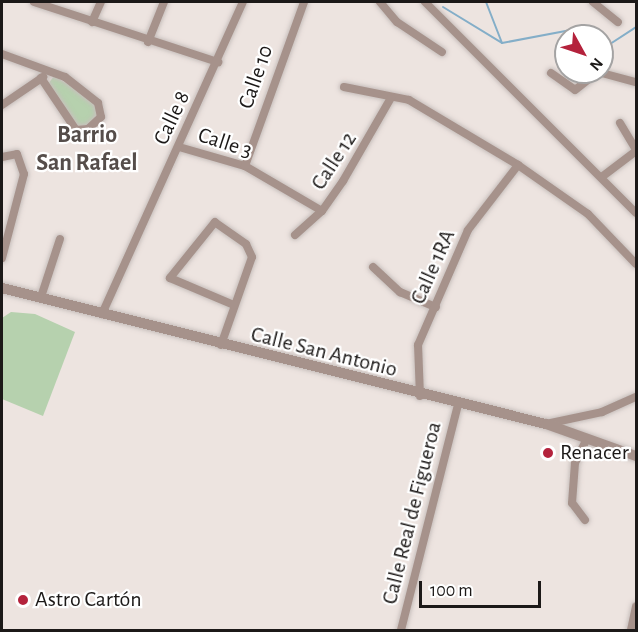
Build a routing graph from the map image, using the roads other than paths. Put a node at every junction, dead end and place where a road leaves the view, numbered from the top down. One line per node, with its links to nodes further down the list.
1 (34, 2): 10 (street)
2 (101, 2): 10 (street)
3 (164, 2): 11 (street)
4 (243, 2): 14 (street, Calle 8)
5 (304, 2): 27 (street, Calle 10)
6 (380, 2): 12 (street)
7 (425, 2): 28 (street)
8 (593, 2): 9 (street)
9 (618, 21)
10 (92, 22): 11 (street)
11 (148, 42): 14 (street)
12 (442, 51)
13 (2, 54): 15 (street)
14 (218, 62): 23 (street, Calle 8)
15 (52, 71): 17 (street); 17 (street)
16 (551, 73): 18 (street)
17 (41, 78): 21 (street)
18 (636, 82)
19 (344, 87): 20 (street)
20 (391, 98): 26 (street); 29 (street, Calle 12)
21 (2, 105)
22 (620, 123): 24 (street)
23 (178, 147): 27 (street, Calle 3); 40 (street, Calle 8)
24 (636, 150): 28 (street)
25 (2, 156): 33 (street)
26 (518, 165): 34 (street); 39 (street, Calle 1RA)
27 (245, 166): 29 (street, Calle 3)
28 (603, 176): 30 (street)
29 (322, 211): 31 (street, Calle 12)
30 (636, 213)
31 (295, 235)
32 (60, 239): 37 (street)
33 (2, 258)
34 (636, 264)
35 (374, 267): 39 (street)
36 (2, 288): 37 (street, Calle San Antonio)
37 (41, 297): 40 (street, Calle San Antonio)
38 (234, 305): 38 (street); 41 (street)
39 (436, 307): 42 (street, Calle 1RA)
40 (102, 314): 41 (street, Calle San Antonio)
41 (221, 345): 42 (street, Calle San Antonio)
42 (420, 397): 44 (street, Calle San Antonio)
43 (636, 397): 45 (street)
44 (458, 405): 45 (street, Calle San Antonio); 50 (street, Calle Real de Figueroa)
45 (546, 424): 46 (street, Calle San Antonio)
46 (586, 440): 47 (street, Calle San Antonio); 48 (street)
47 (636, 456)
48 (585, 520)
49 (636, 607): 51 (street)
50 (401, 630)
51 (631, 630)

